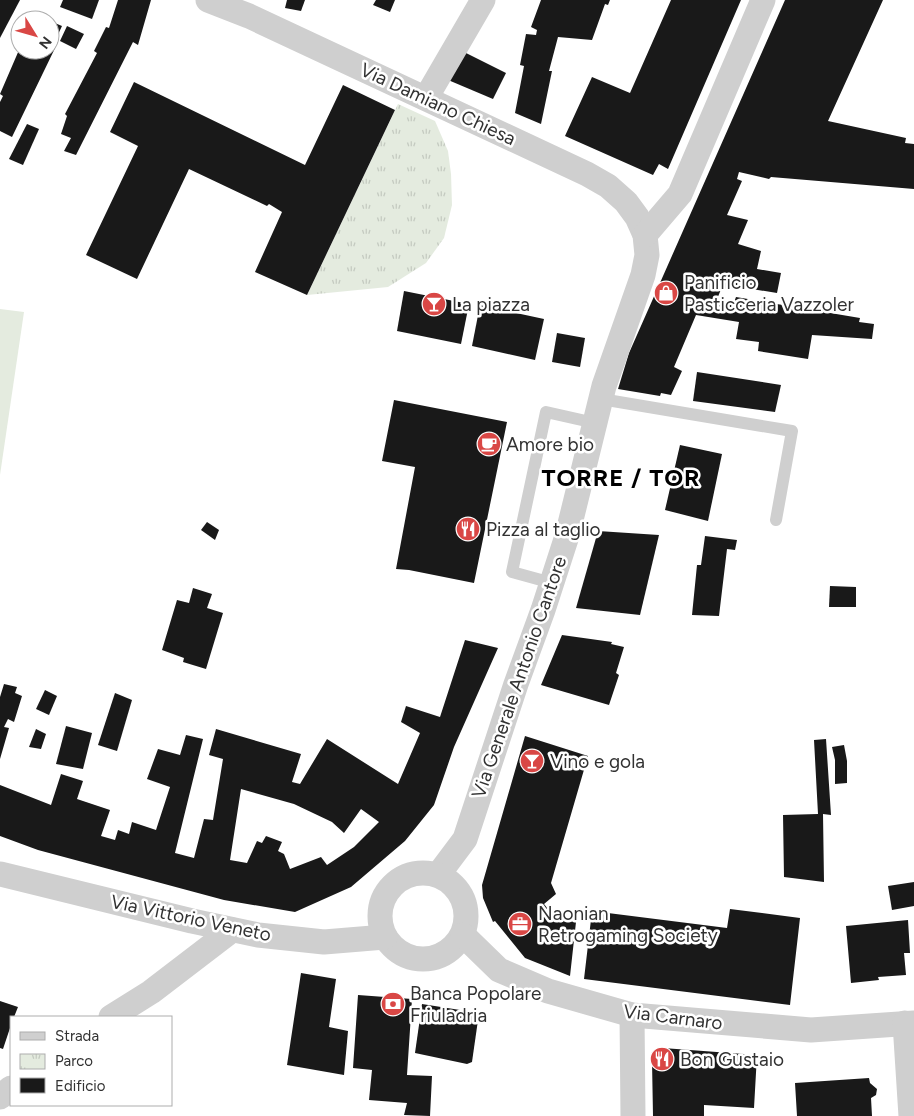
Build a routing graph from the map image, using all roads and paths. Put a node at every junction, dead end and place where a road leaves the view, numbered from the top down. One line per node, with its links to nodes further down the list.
1 (208, 0): 4 (street, Via Damiano Chiesa)
2 (483, 0): 4 (street)
3 (763, 0): 5 (street)
4 (426, 98): 5 (street, Via Damiano Chiesa)
5 (645, 235): 6 (street, Via Generale Antonio Cantore)
6 (601, 399): 7 (street, Via Generale Antonio Cantore); 8 (lane)
7 (595, 423): 9 (street, Via Generale Antonio Cantore); 9 (lane)
8 (776, 520)
9 (552, 583): 11 (street, Via Generale Antonio Cantore)
10 (0, 874): 12 (street, Via Vittorio Veneto)
11 (438, 875): 13 (street); 14 (street)
12 (232, 930): 14 (street, Via Vittorio Veneto); 16 (street)
13 (463, 935): 14 (street); 15 (street, Via Carnaro)
14 (385, 937)
15 (632, 1015): 17 (street, Via Carnaro); 20 (street)
16 (113, 1016)
17 (909, 1023): 21 (street, Via Carnaro)
18 (10, 1089): 19 (street)
19 (0, 1097)
20 (633, 1116)
21 (911, 1116)

